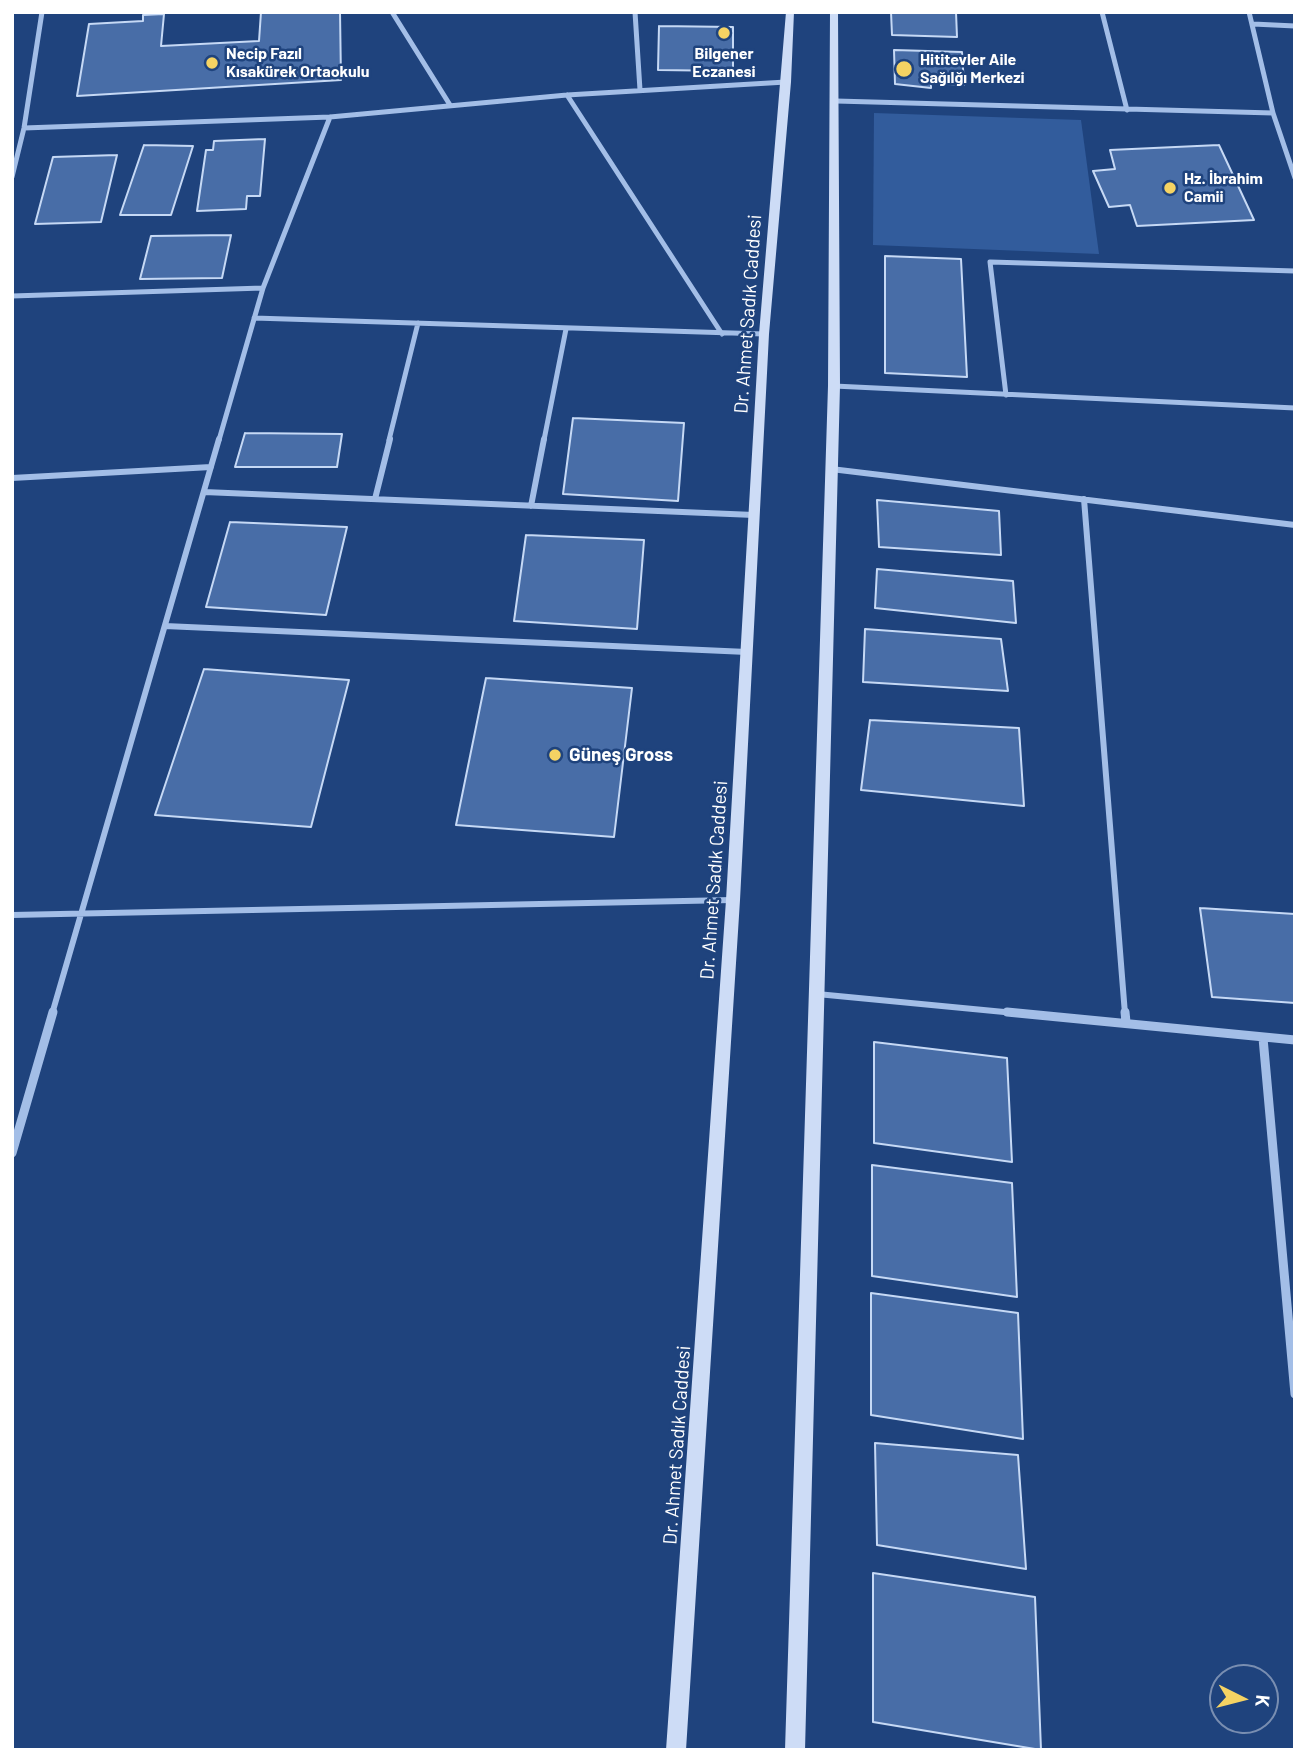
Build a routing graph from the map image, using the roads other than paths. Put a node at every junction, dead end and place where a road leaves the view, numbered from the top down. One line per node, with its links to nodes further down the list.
1 (43, 12): 18 (street)
2 (392, 12): 14 (street)
3 (635, 12): 11 (street)
4 (790, 12): 10 (street, Dr. Ahmet Sadık Caddesi)
5 (834, 12): 13 (street)
6 (1102, 12): 15 (street)
7 (1249, 12): 8 (street)
8 (1253, 24): 9 (street); 16 (street)
9 (1295, 26)
10 (786, 82): 11 (street); 29 (street, Dr. Ahmet Sadık Caddesi)
11 (640, 90): 12 (street)
12 (568, 95): 14 (street); 28 (street)
13 (836, 101): 15 (street); 30 (street)
14 (450, 105): 17 (street)
15 (1127, 110): 16 (street)
16 (1273, 113): 21 (street)
17 (330, 117): 18 (street); 23 (street)
18 (24, 128): 19 (street)
19 (14, 162): 20 (street)
20 (12, 177)
21 (1295, 178)
22 (1295, 271): 31 (street)
23 (262, 288): 24 (street); 25 (street)
24 (12, 296)
25 (254, 318): 26 (street); 33 (street)
26 (418, 323): 27 (street); 37 (street)
27 (566, 329): 28 (street); 39 (street)
28 (722, 334): 29 (street)
29 (764, 334): 40 (street, Dr. Ahmet Sadık Caddesi)
30 (834, 386): 31 (street); 34 (street)
31 (1006, 396): 32 (street)
32 (1295, 408)
33 (211, 467): 35 (street); 36 (street)
34 (831, 469): 38 (street); 47 (street)
35 (12, 478)
36 (204, 492): 37 (street); 42 (street)
37 (374, 499): 39 (street)
38 (1084, 499): 41 (street); 48 (street)
39 (531, 506): 40 (street)
40 (754, 515): 43 (street, Dr. Ahmet Sadık Caddesi)
41 (1295, 525)
42 (165, 626): 43 (street); 45 (street)
43 (747, 652): 44 (street, Dr. Ahmet Sadık Caddesi)
44 (733, 900): 45 (street); 53 (street, Dr. Ahmet Sadık Caddesi)
45 (82, 913): 46 (street); 51 (street)
46 (12, 915)
47 (816, 994): 48 (street); 54 (street)
48 (1126, 1022): 49 (street)
49 (1262, 1038): 50 (street); 52 (street)
50 (1295, 1040)
51 (12, 1153)
52 (1295, 1394)
53 (676, 1750)
54 (796, 1750)

